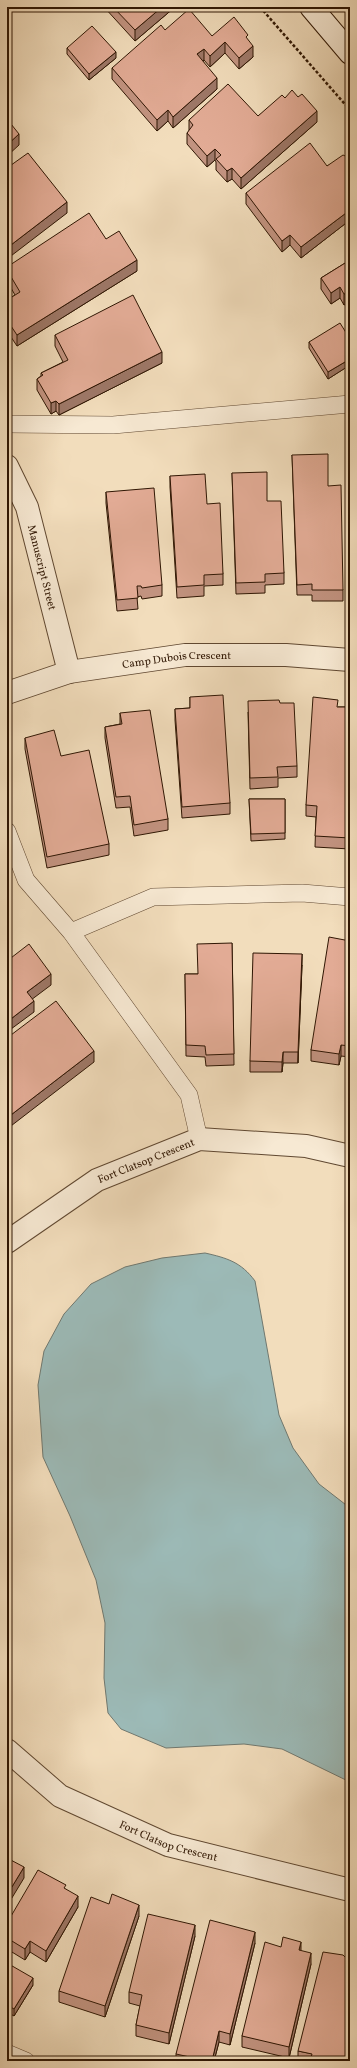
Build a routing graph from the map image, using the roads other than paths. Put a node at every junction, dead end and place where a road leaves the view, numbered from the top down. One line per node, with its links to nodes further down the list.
1 (311, 7): 2 (street)
2 (350, 53)
3 (350, 404): 4 (lane)
4 (7, 424)
5 (7, 466): 7 (street, Manuscript Street)
6 (350, 660): 7 (street, Camp Dubois Crescent)
7 (69, 672): 8 (street, Camp Dubois Crescent)
8 (7, 693)
9 (7, 831): 11 (lane)
10 (350, 897): 11 (lane)
11 (71, 932): 12 (lane)
12 (199, 1139): 13 (street, Fort Clatsop Crescent); 14 (street, Fort Clatsop Crescent)
13 (350, 1156)
14 (8, 1240)
15 (7, 1750): 16 (street, Fort Clatsop Crescent)
16 (350, 1890)
17 (7, 2053): 18 (lane)
18 (26, 2061)

